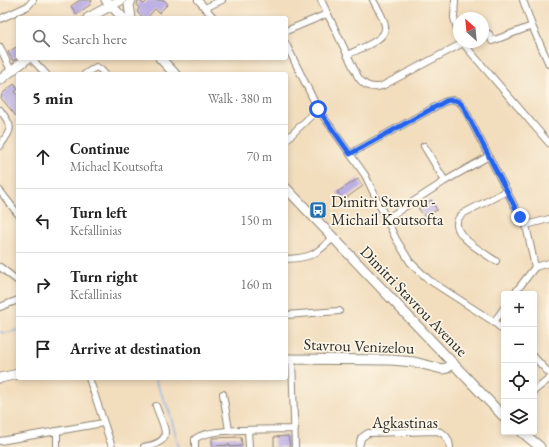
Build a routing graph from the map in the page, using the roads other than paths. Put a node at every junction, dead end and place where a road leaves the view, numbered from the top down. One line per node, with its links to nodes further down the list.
1 (33, 0): 18 (street)
2 (121, 0): 10 (main road)
3 (131, 0): 16 (main road)
4 (198, 0): 11 (street)
5 (222, 0): 11 (street)
6 (321, 0): 13 (street)
7 (372, 0): 26 (street)
8 (455, 0): 12 (street)
9 (523, 0): 19 (street)
10 (108, 3): 14 (main road); 15 (main road)
11 (205, 8): 17 (street)
12 (454, 12)
13 (327, 14): 20 (street); 26 (street)
14 (91, 16)
15 (120, 16)
16 (131, 16)
17 (212, 16)
18 (0, 19)
19 (532, 26): 21 (street); 30 (street)
20 (288, 29)
21 (489, 34)
22 (0, 48): 31 (street)
23 (288, 48): 37 (street)
24 (453, 48): 26 (street)
25 (466, 48): 40 (street)
26 (348, 54)
27 (26, 60): 31 (main road)
28 (31, 60): 32 (street)
29 (162, 60): 35 (main road)
30 (549, 64)
31 (11, 71): 36 (main road)
32 (44, 72)
33 (88, 72): 34 (street)
34 (103, 72)
35 (173, 72)
36 (0, 80)
37 (318, 109): 39 (street); 43 (street)
38 (0, 110): 41 (street)
39 (288, 135)
40 (549, 143)
41 (0, 146)
42 (424, 146): 45 (street)
43 (350, 154): 44 (street); 50 (street)
44 (489, 156): 45 (street); 48 (street)
45 (445, 180): 50 (street)
46 (288, 190): 53 (main road, Dimitri Stavrou Avenue)
47 (0, 191): 49 (street)
48 (507, 191): 52 (street); 55 (street)
49 (16, 211)
50 (386, 219): 66 (street)
51 (549, 219): 52 (street)
52 (526, 225): 58 (street)
53 (333, 238): 54 (street); 70 (main road, Dimitri Stavrou Avenue)
54 (288, 259)
55 (496, 261)
56 (549, 263): 58 (street)
57 (0, 267): 59 (street)
58 (534, 267): 60 (street)
59 (16, 279)
60 (516, 291)
61 (16, 301): 62 (street)
62 (0, 307)
63 (339, 311): 65 (street)
64 (501, 312): 66 (street)
65 (288, 315)
66 (494, 322): 67 (street)
67 (501, 328)
68 (289, 359): 70 (main road, Stavrou Venizelou); 81 (street)
69 (537, 360): 71 (street)
70 (453, 363): 79 (main road, Dimitri Stavrou Avenue)
71 (549, 373)
72 (16, 374): 73 (main road)
73 (0, 378)
74 (549, 379): 76 (street)
75 (90, 380): 80 (street)
76 (537, 389)
77 (223, 394): 82 (street)
78 (156, 406): 89 (street)
79 (501, 413)
80 (103, 423): 84 (street); 88 (street)
81 (295, 429): 83 (street); 92 (street)
82 (228, 430): 83 (street); 90 (street)
83 (248, 430): 91 (street)
84 (57, 432): 86 (street); 87 (street)
85 (526, 435): 95 (main road)
86 (0, 442)
87 (57, 447)
88 (112, 447)
89 (144, 447)
90 (195, 447)
91 (249, 447)
92 (295, 447)
93 (359, 447): 94 (street, Agkastinas)
94 (450, 447)
95 (540, 447)

